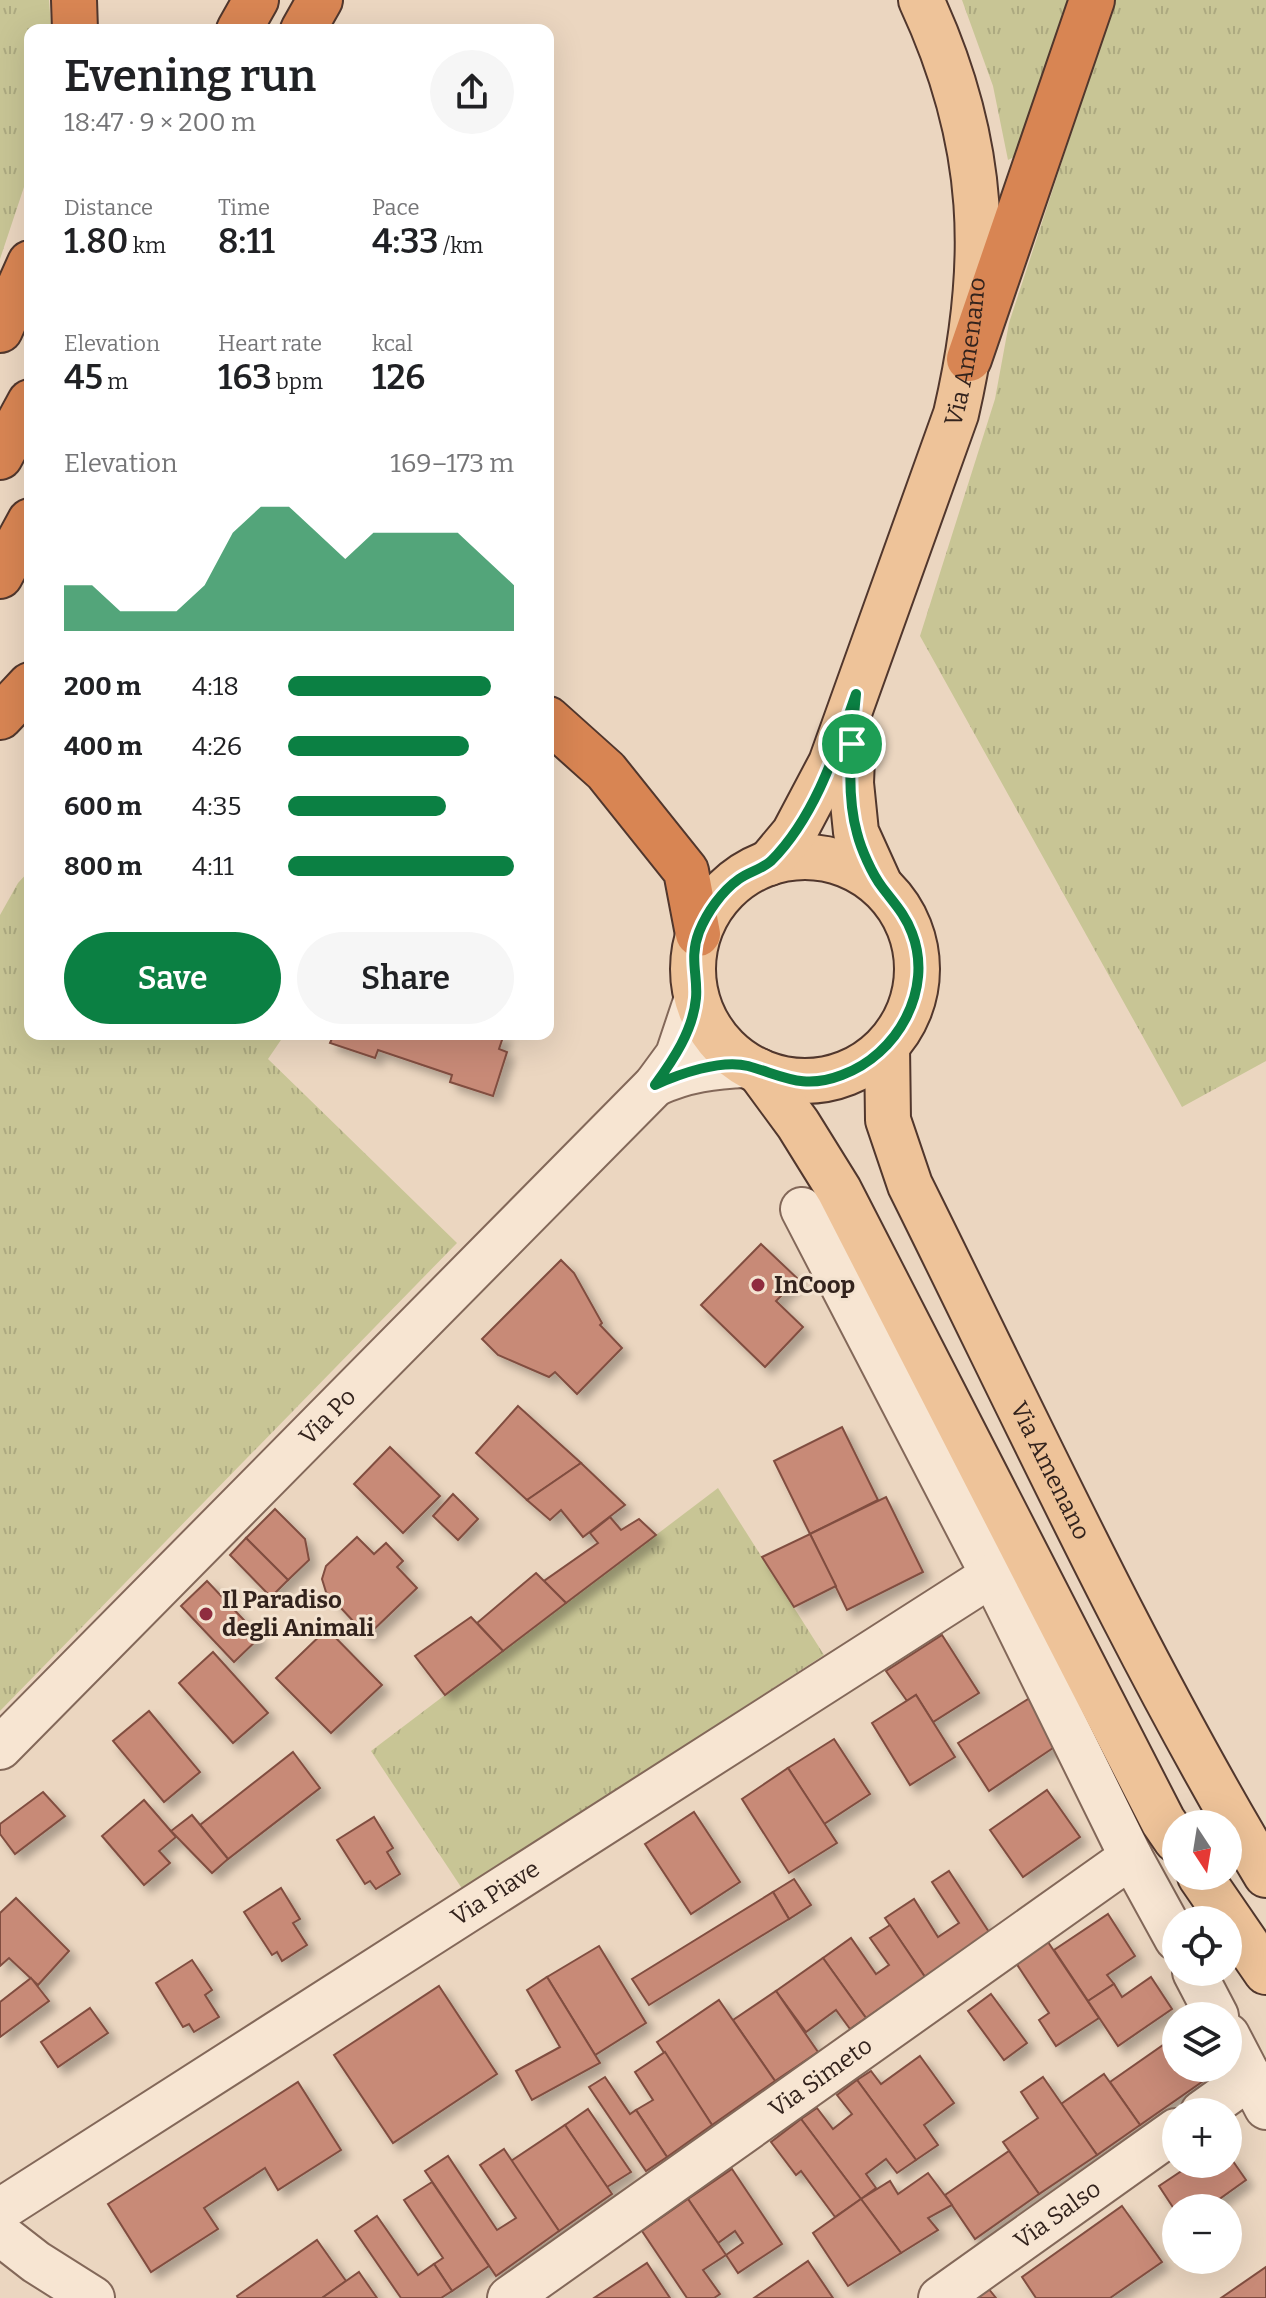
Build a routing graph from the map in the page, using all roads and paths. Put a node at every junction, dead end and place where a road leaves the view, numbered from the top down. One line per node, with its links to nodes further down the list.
1 (74, 0): 6 (highway)
2 (256, 0): 7 (highway)
3 (320, 0): 8 (highway)
4 (921, 0): 11 (main road, Via Amenano)
5 (1092, 0): 11 (highway)
6 (75, 24)
7 (242, 24)
8 (306, 24)
9 (24, 276): 10 (highway)
10 (0, 330)
11 (969, 359): 17 (main road, Via Amenano)
12 (24, 413): 13 (highway)
13 (0, 457)
14 (24, 532): 15 (highway)
15 (0, 576)
16 (24, 691): 18 (highway)
17 (856, 694): 20 (main road, Via Amenano); 21 (main road)
18 (0, 717)
19 (554, 724): 22 (highway)
20 (769, 863): 21 (main road); 22 (main road)
21 (880, 885): 24 (main road)
22 (698, 934): 23 (main road)
23 (696, 998): 25 (main road); 26 (street, Via Po)
24 (887, 1047): 25 (main road); 32 (main road, Via Amenano)
25 (753, 1069): 26 (street); 30 (main road)
26 (655, 1085): 29 (street, Via Po)
27 (802, 1209): 28 (street)
28 (992, 1575): 31 (street); 39 (street, Via Piave)
29 (0, 1748)
30 (1162, 1819)
31 (1131, 1857): 34 (street); 42 (street, Via Simeto)
32 (1266, 1875)
33 (1210, 1890): 35 (main road)
34 (1162, 1913)
35 (1266, 1972)
36 (1242, 2062): 37 (street)
37 (1258, 2093)
38 (1162, 2140): 43 (street, Via Salso)
39 (0, 2210)
40 (0, 2234): 41 (street)
41 (93, 2298)
42 (509, 2298)
43 (940, 2298)

